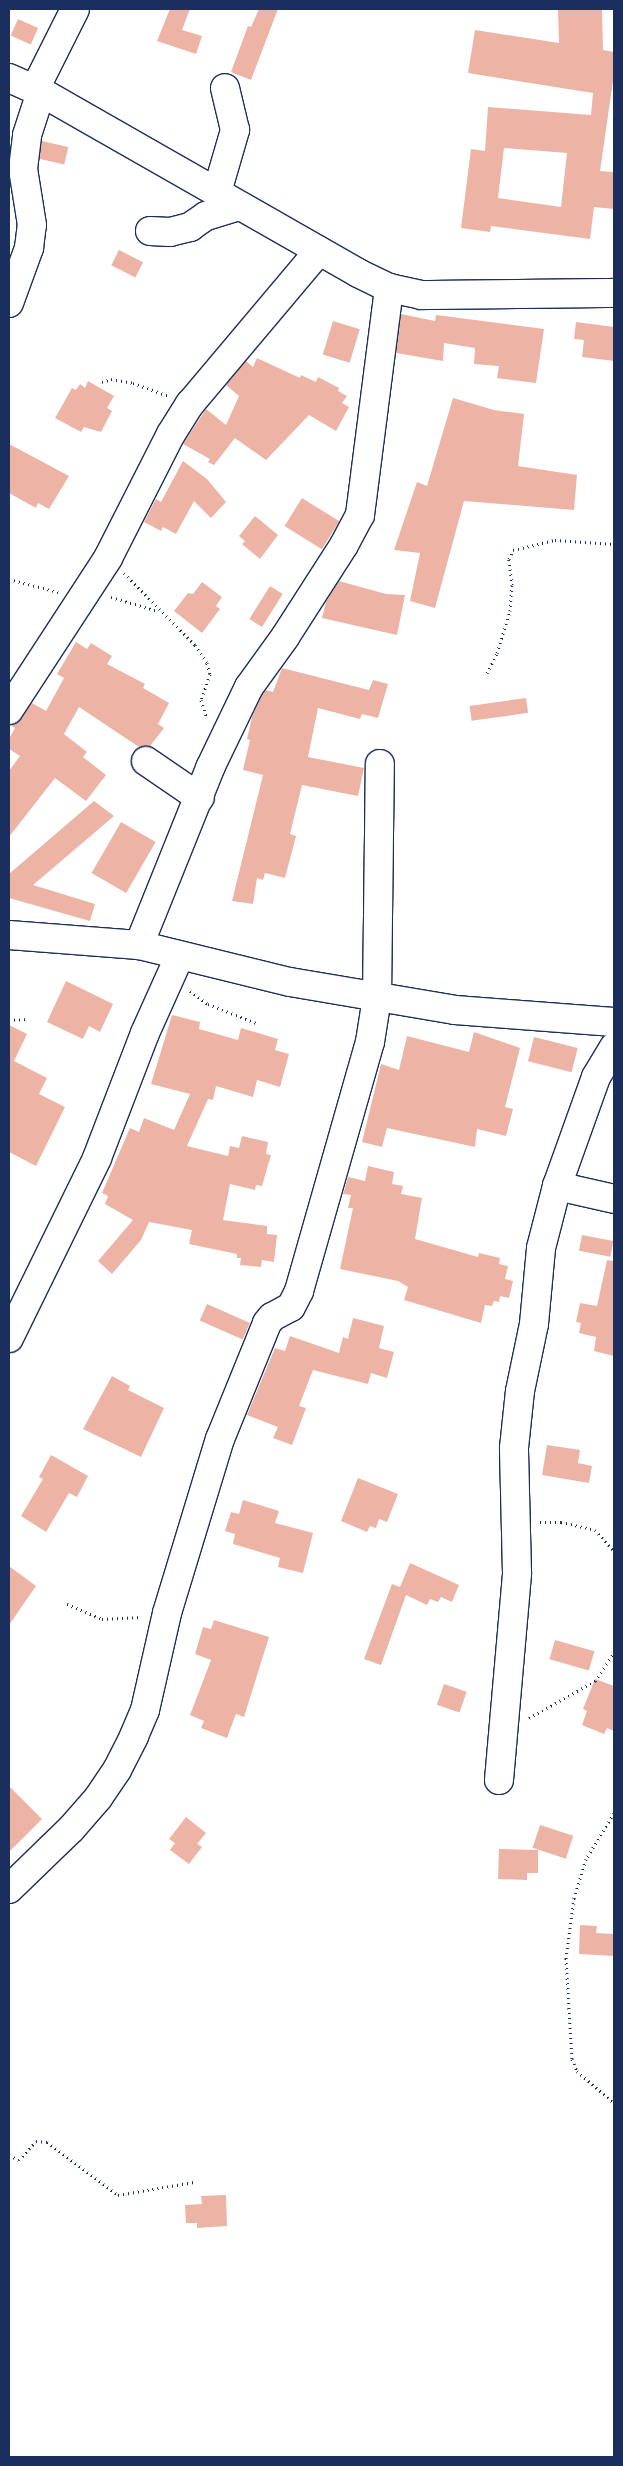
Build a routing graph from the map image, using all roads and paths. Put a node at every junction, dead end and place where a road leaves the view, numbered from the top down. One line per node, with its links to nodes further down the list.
1 (75, 9): 4 (street)
2 (9, 78): 4 (street)
3 (225, 88): 5 (street)
4 (38, 91): 5 (street); 10 (street)
5 (227, 199): 6 (street); 7 (street)
6 (150, 231)
7 (319, 251): 8 (street); 12 (street)
8 (389, 288): 9 (street); 20 (street)
9 (614, 294)
10 (9, 303)
11 (102, 382): 12 (path)
12 (190, 404): 14 (street)
13 (614, 544): 18 (path)
14 (108, 558): 16 (street); 17 (path)
15 (9, 580): 16 (path)
16 (84, 598): 17 (path); 19 (street)
17 (158, 611): 20 (path)
18 (487, 673)
19 (9, 710)
20 (225, 737): 23 (street)
21 (146, 761): 23 (street)
22 (380, 764): 29 (street)
23 (200, 798): 25 (street)
24 (9, 935): 25 (street)
25 (138, 944): 26 (street)
26 (180, 955): 27 (street); 30 (street)
27 (214, 962): 28 (street); 29 (street)
28 (184, 987): 30 (street); 33 (path)
29 (377, 998): 34 (street); 42 (street)
30 (157, 1008): 38 (street)
31 (27, 1019): 32 (path)
32 (9, 1020)
33 (256, 1022)
34 (614, 1022)
35 (614, 1047): 36 (street)
36 (557, 1186): 37 (street); 39 (street)
37 (614, 1199)
38 (9, 1338)
39 (518, 1522): 40 (path); 44 (street)
40 (614, 1550)
41 (67, 1604): 42 (path)
42 (167, 1613): 47 (street)
43 (614, 1653): 44 (path)
44 (505, 1740): 45 (street)
45 (499, 1780)
46 (614, 1813): 48 (path)
47 (9, 1889)
48 (614, 2103)
49 (9, 2155): 50 (path)
50 (194, 2182)

